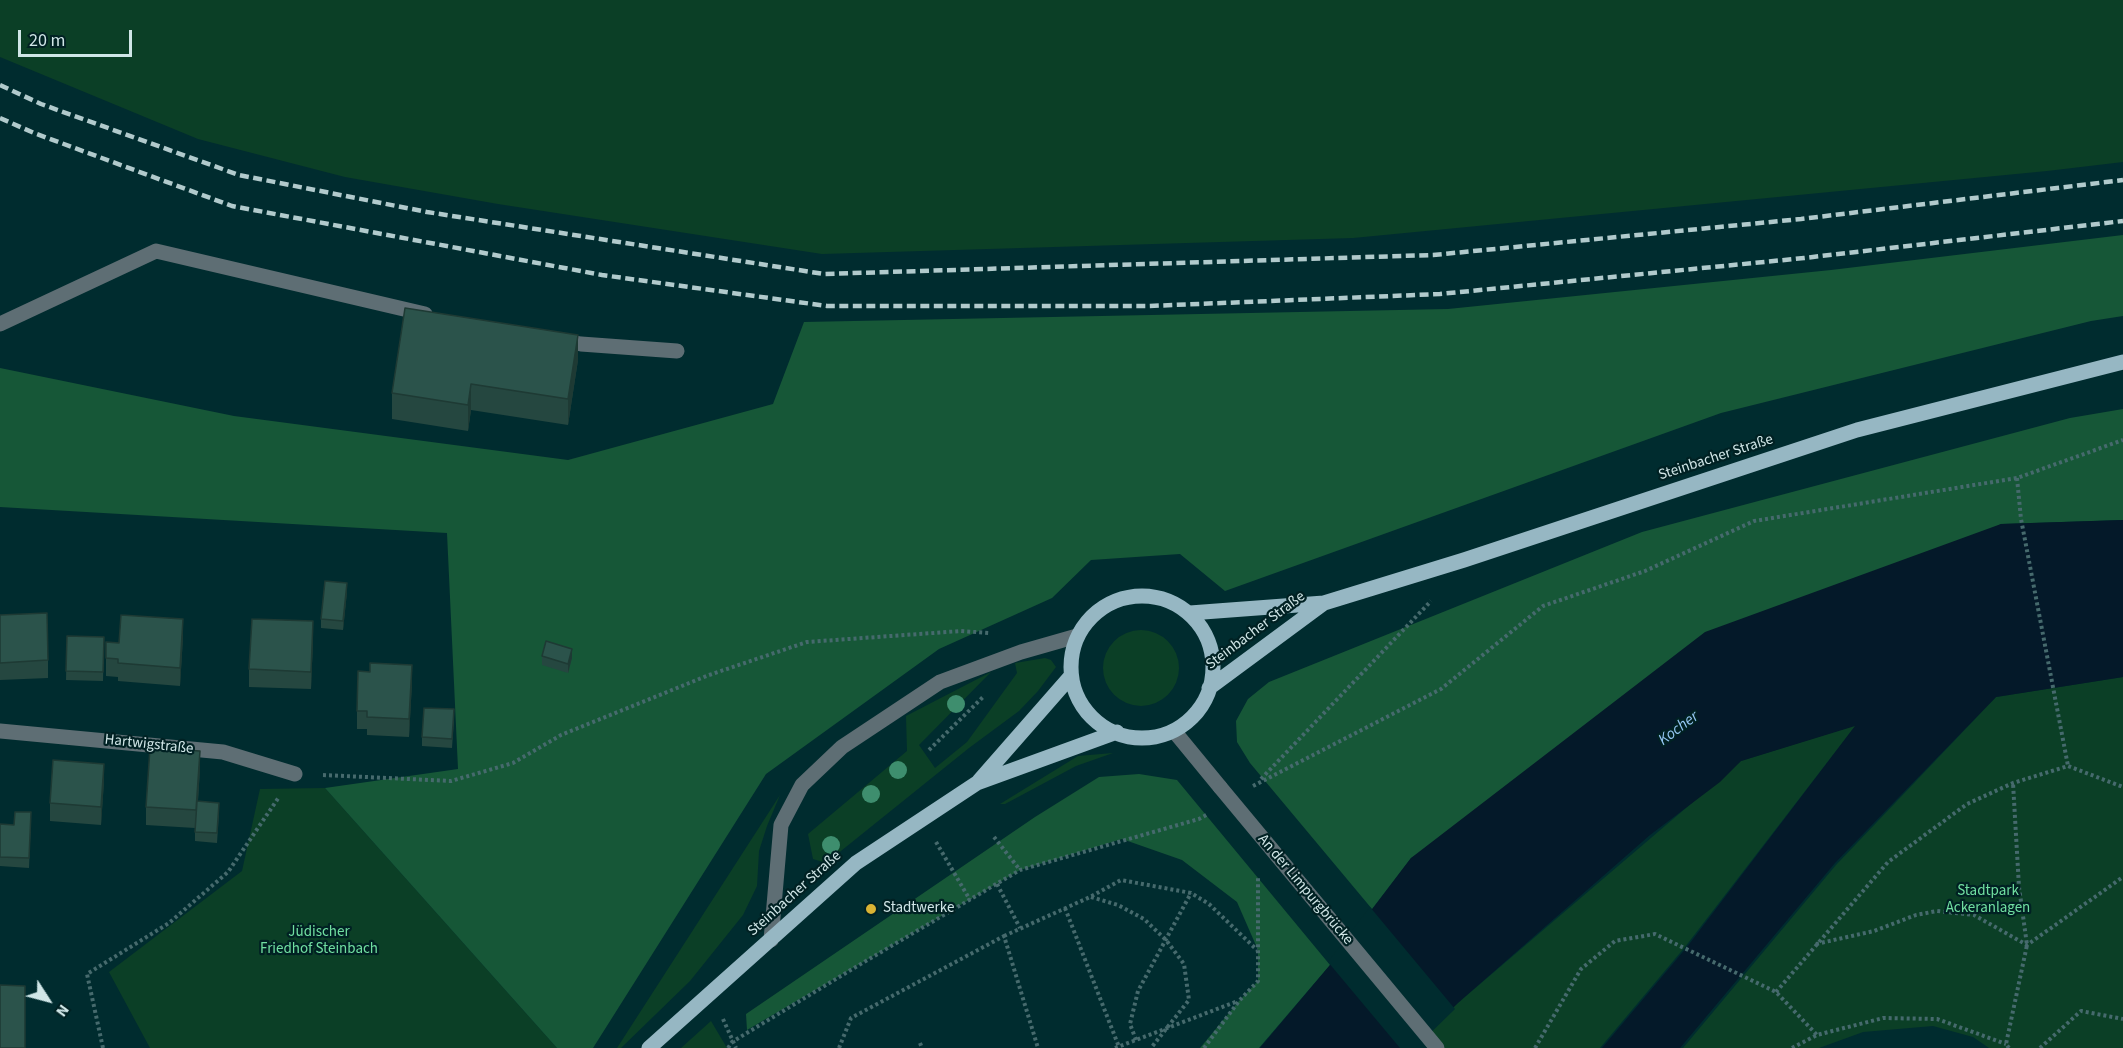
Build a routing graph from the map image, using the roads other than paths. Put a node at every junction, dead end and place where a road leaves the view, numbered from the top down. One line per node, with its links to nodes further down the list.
1 (441, 317): 2 (street)
2 (0, 324)
3 (546, 338): 4 (street)
4 (677, 351)
5 (2123, 362): 6 (main road, Steinbacher Straße)
6 (1324, 603): 7 (main road, Steinbacher Straße); 10 (main road, Steinbacher Straße)
7 (1190, 613): 8 (main road); 10 (main road)
8 (1077, 636): 9 (main road); 16 (street)
9 (1071, 676): 13 (main road); 15 (main road, Steinbacher Straße)
10 (1209, 688): 12 (main road)
11 (0, 731): 14 (street, Hartwigstraße)
12 (1174, 731): 13 (main road); 18 (street, An der Limpurgbrücke, bridge)
13 (1117, 732): 15 (main road, Steinbacher Straße)
14 (295, 774)
15 (977, 783): 16 (main road, Steinbacher Straße)
16 (771, 939): 17 (main road, Steinbacher Straße)
17 (649, 1048)
18 (1437, 1048)

